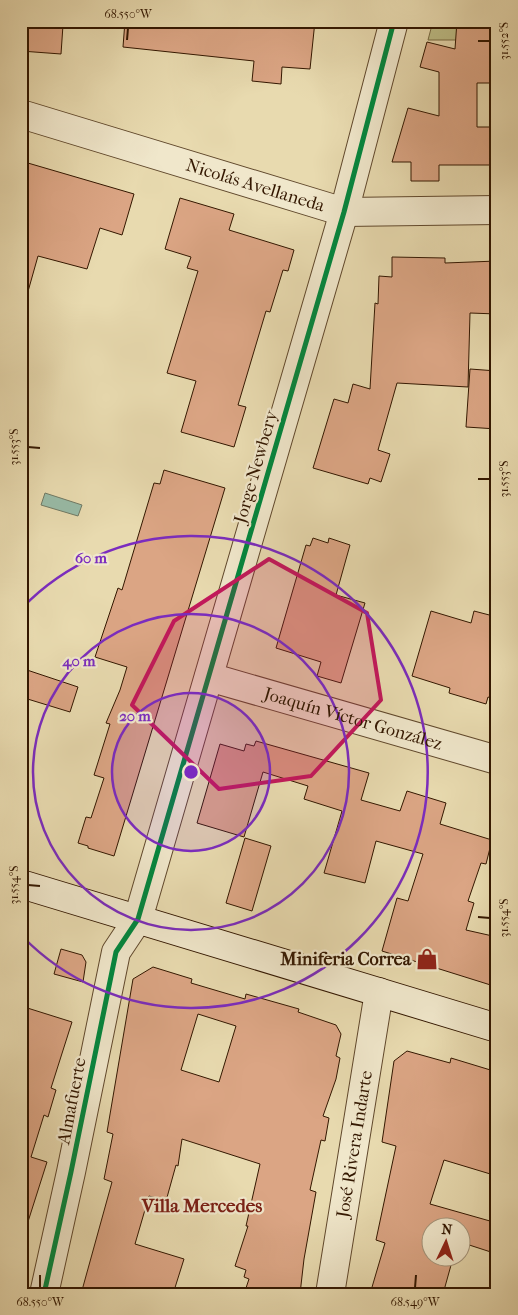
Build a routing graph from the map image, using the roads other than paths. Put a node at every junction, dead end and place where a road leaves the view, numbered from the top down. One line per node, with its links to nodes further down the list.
1 (394, 21): 4 (street, Jorge Newbery)
2 (21, 114): 4 (street, Nicolás Avellaneda)
3 (497, 210): 4 (street, Nicolás Avellaneda)
4 (344, 212): 5 (street, Jorge Newbery)
5 (209, 678): 6 (street, Joaquín Víctor González); 8 (street, Jorge Newbery)
6 (497, 760)
7 (21, 884): 8 (street)
8 (138, 919): 9 (street); 11 (street, Almafuerte)
9 (379, 992): 10 (street); 12 (street, José Rivera Indarte)
10 (497, 1028)
11 (44, 1294)
12 (330, 1294)

